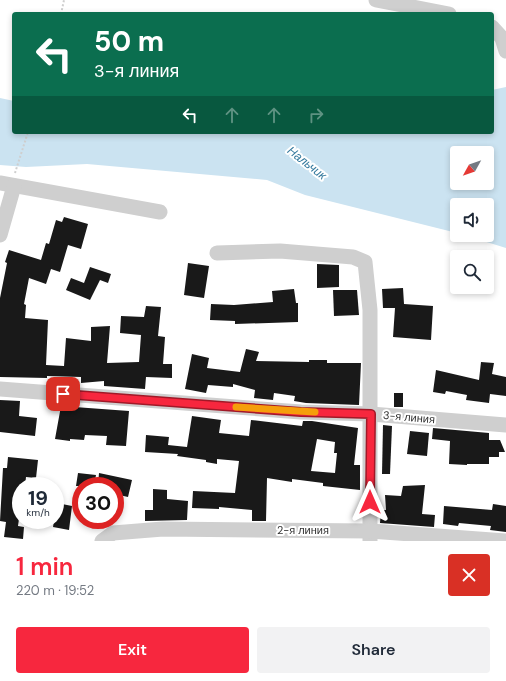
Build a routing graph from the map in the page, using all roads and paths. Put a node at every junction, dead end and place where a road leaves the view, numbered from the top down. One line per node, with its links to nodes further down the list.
1 (64, 0): 3 (path)
2 (376, 0): 4 (street)
3 (61, 12)
4 (439, 12)
5 (494, 29): 6 (street)
6 (506, 51)
7 (27, 134): 8 (path)
8 (7, 184): 9 (street); 10 (street)
9 (160, 212)
10 (0, 235)
11 (217, 253): 13 (street)
12 (0, 389): 13 (street, 3-я линия)
13 (371, 414): 14 (street, 3-я линия); 15 (street)
14 (506, 425)
15 (370, 536): 16 (street, 2-я линия); 17 (street, 2-я линия)
16 (102, 541)
17 (506, 541)

